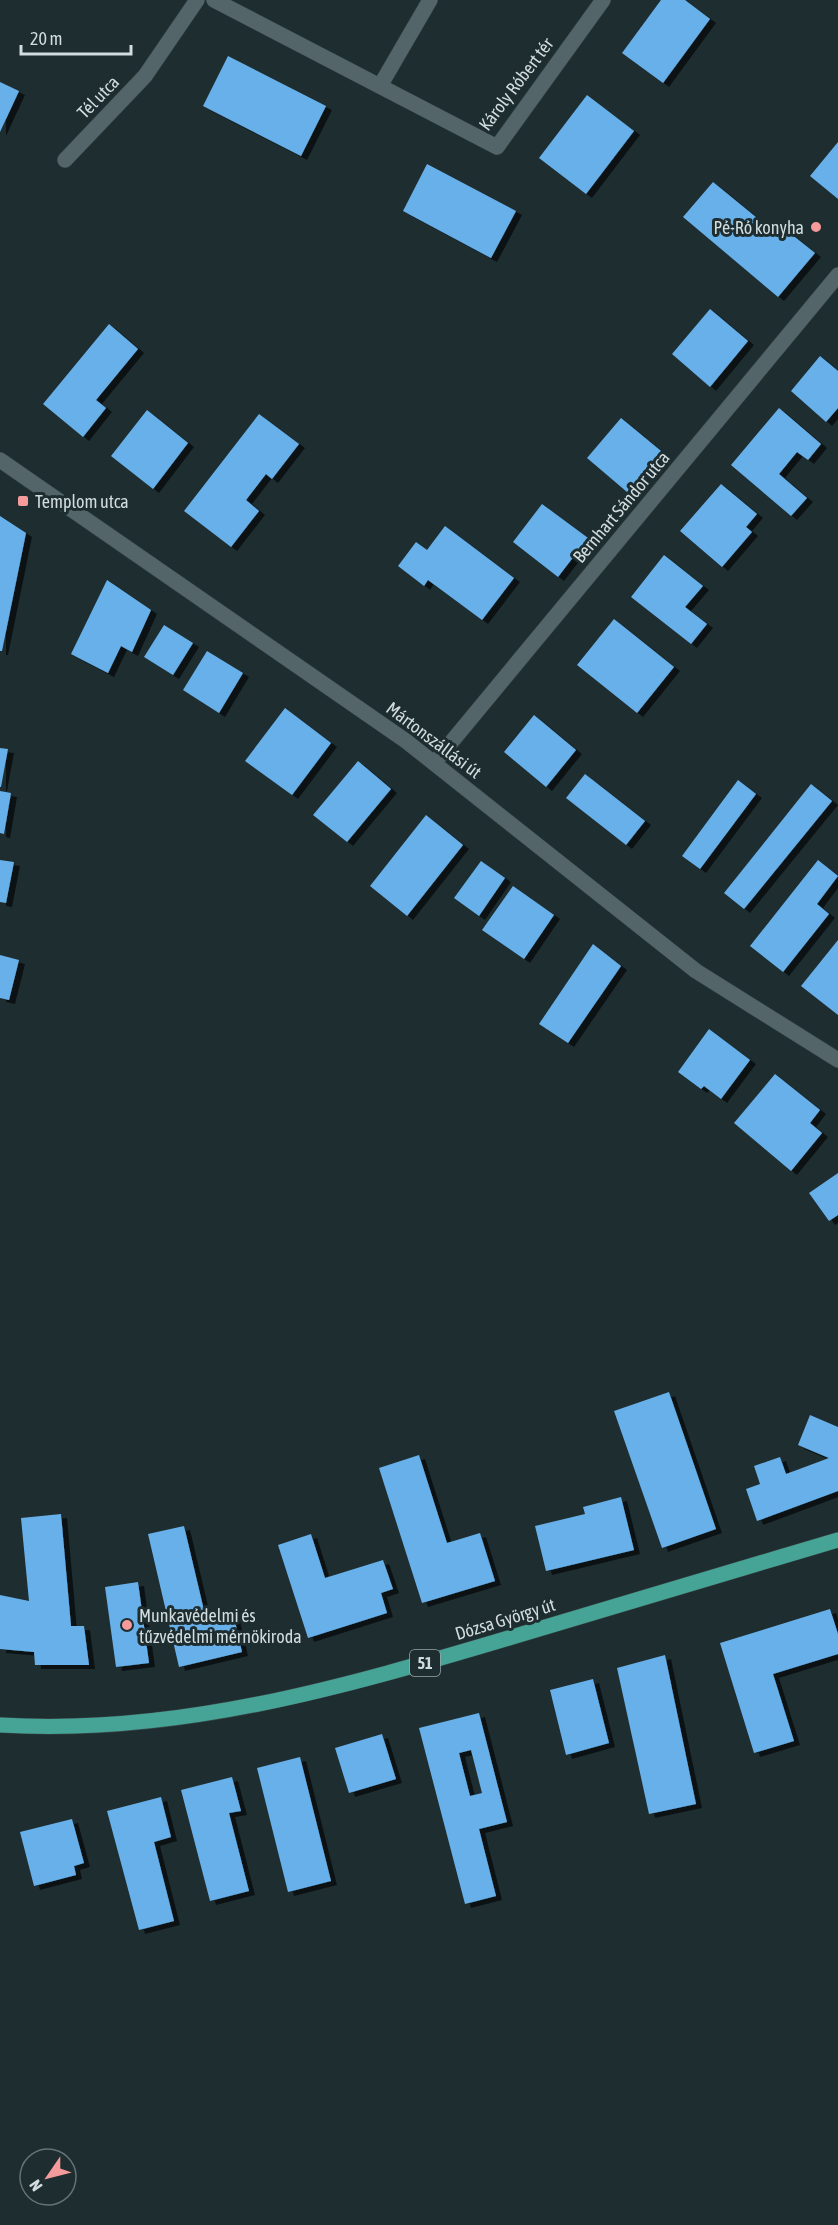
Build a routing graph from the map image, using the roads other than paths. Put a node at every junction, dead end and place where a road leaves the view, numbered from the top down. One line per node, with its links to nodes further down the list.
1 (197, 0): 6 (street, Tél utca)
2 (214, 0): 5 (street, Károly Róbert tér)
3 (430, 0): 5 (street)
4 (603, 0): 5 (street, Károly Róbert tér)
5 (380, 86)
6 (65, 160)
7 (838, 275): 9 (street, Bernhart Sándor utca)
8 (0, 460): 9 (street, Mártonszállási út)
9 (434, 763): 10 (street, Mártonszállási út)
10 (838, 1060)
11 (838, 1540): 12 (main road, Dózsa György út / 51)
12 (0, 1725)

